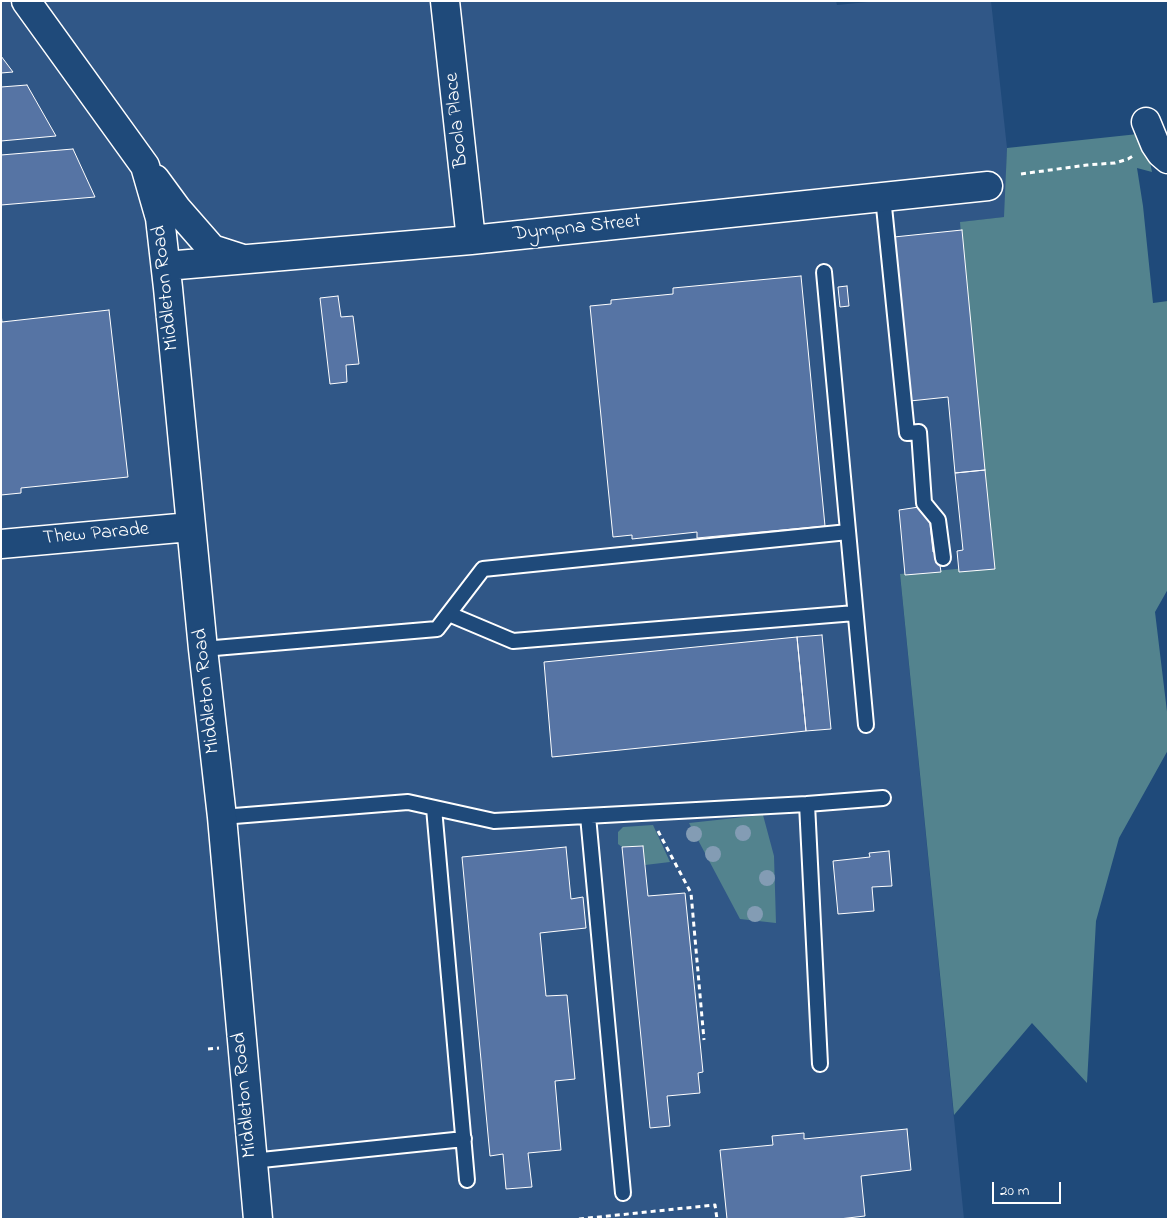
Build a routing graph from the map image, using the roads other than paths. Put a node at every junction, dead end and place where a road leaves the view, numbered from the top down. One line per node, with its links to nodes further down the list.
1 (26, 1): 5 (street, Middleton Road)
2 (445, 1): 8 (street, Boola Place)
3 (1146, 122): 4 (street)
4 (1168, 159)
5 (145, 166): 9 (street, Middleton Road); 10 (street, Middleton Road)
6 (988, 186): 7 (street, Dympna Street)
7 (883, 197): 8 (street, Dympna Street); 15 (lane)
8 (471, 240): 9 (street, Dympna Street)
9 (244, 259): 10 (street, Dympna Street)
10 (166, 266): 12 (street, Middleton Road)
11 (824, 272): 13 (lane)
12 (190, 527): 14 (street, Thew Parade); 18 (street, Middleton Road)
13 (848, 532): 16 (lane); 17 (lane)
14 (1, 544)
15 (943, 558)
16 (855, 613): 17 (lane); 19 (lane)
17 (449, 614): 18 (lane)
18 (203, 649): 24 (street, Middleton Road)
19 (866, 725)
20 (883, 798): 21 (lane)
21 (807, 804): 23 (lane); 25 (lane)
22 (434, 808): 23 (lane); 24 (lane); 26 (lane)
23 (588, 816): 29 (lane)
24 (222, 817): 27 (street, Middleton Road)
25 (820, 1064)
26 (464, 1139): 27 (lane); 28 (lane)
27 (252, 1161): 30 (street, Middleton Road)
28 (468, 1180)
29 (623, 1193)
30 (258, 1219)

